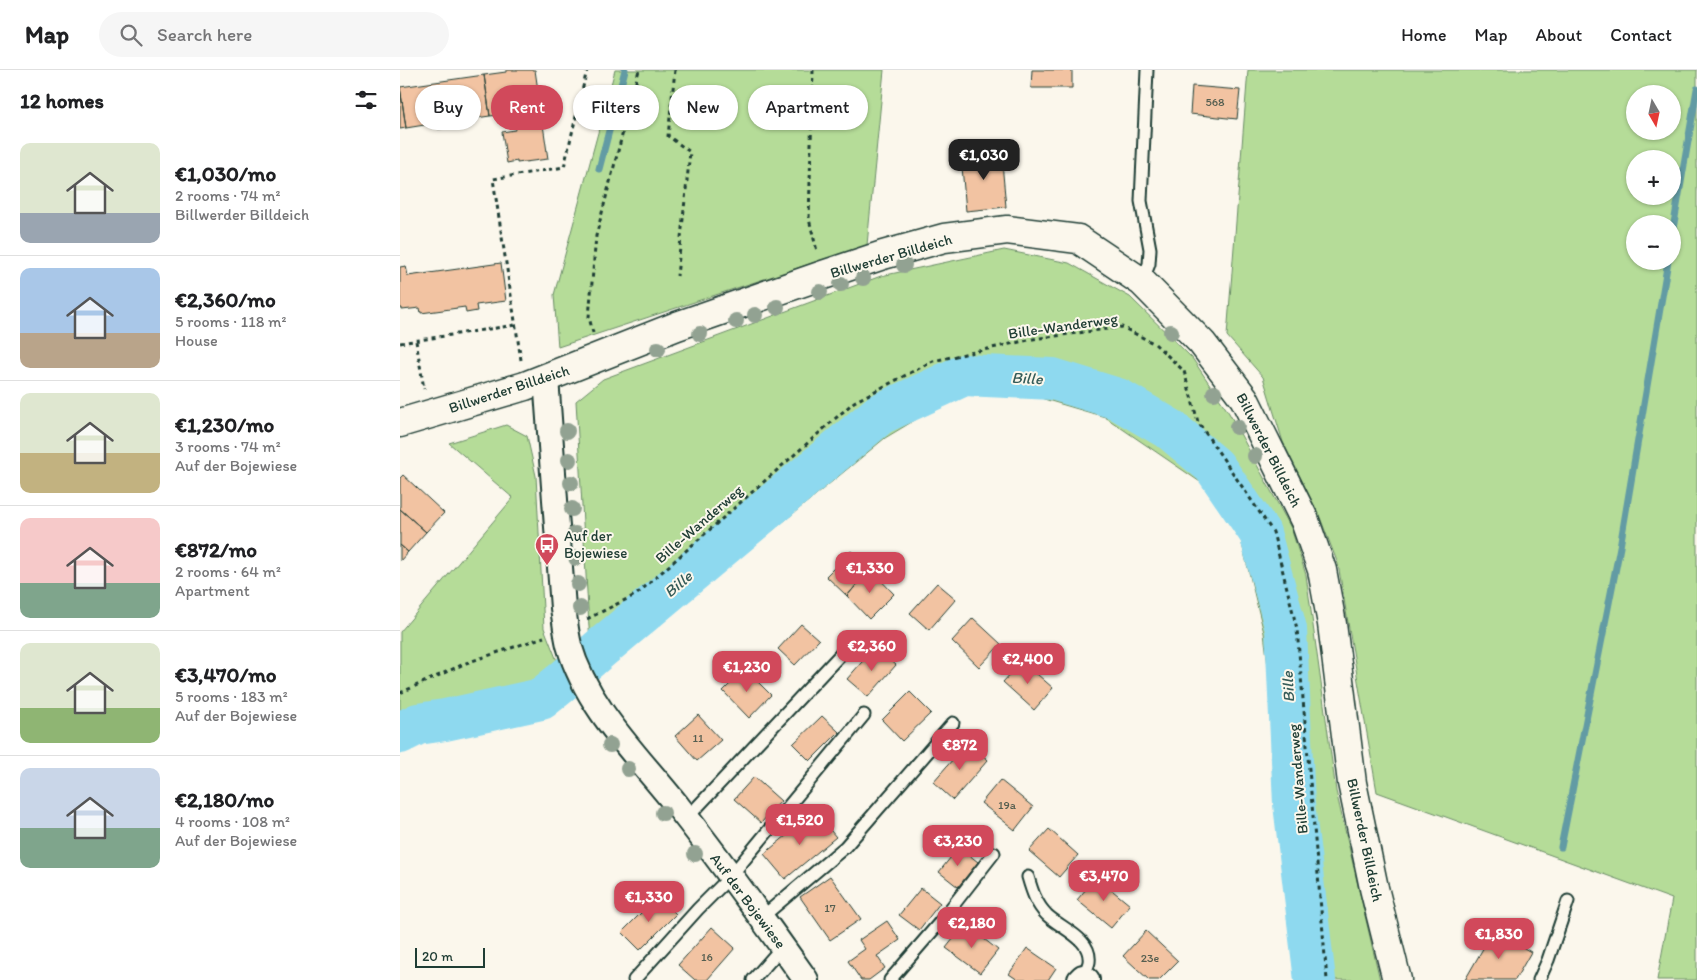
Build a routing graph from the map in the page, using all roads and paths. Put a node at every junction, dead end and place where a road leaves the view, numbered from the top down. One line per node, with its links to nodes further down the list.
1 (587, 70): 9 (path)
2 (639, 70): 12 (path)
3 (675, 70): 7 (path)
4 (813, 70): 6 (path)
5 (1147, 70): 8 (lane)
6 (823, 275): 8 (street, Billwerder Billdeich); 12 (street, Billwerder Billdeich)
7 (677, 276)
8 (1142, 282): 34 (street, Billwerder Billdeich)
9 (515, 325): 10 (path); 13 (path)
10 (416, 341): 11 (path); 14 (path)
11 (400, 343)
12 (599, 358): 13 (street, Billwerder Billdeich)
13 (536, 382): 14 (street, Billwerder Billdeich); 16 (street)
14 (429, 414): 15 (street, Billwerder Billdeich)
15 (400, 423)
16 (566, 630): 18 (path, Bille-Wanderweg); 21 (street, Auf der Bojewiese); 33 (path, Bille-Wanderweg)
17 (855, 639): 21 (lane)
18 (400, 693)
19 (864, 715): 23 (lane)
20 (953, 723): 26 (lane)
21 (687, 818): 23 (street, Auf der Bojewiese)
22 (994, 853): 32 (lane)
23 (730, 876): 26 (street, Auf der Bojewiese); 29 (lane)
24 (1028, 877): 28 (lane)
25 (1568, 901): 35 (lane)
26 (761, 918): 27 (street, Auf der Bojewiese)
27 (782, 947): 30 (lane); 31 (street, Auf der Bojewiese)
28 (1083, 979)
29 (634, 980)
30 (753, 980)
31 (806, 980)
32 (890, 980)
33 (1327, 980)
34 (1397, 980)
35 (1539, 980)

